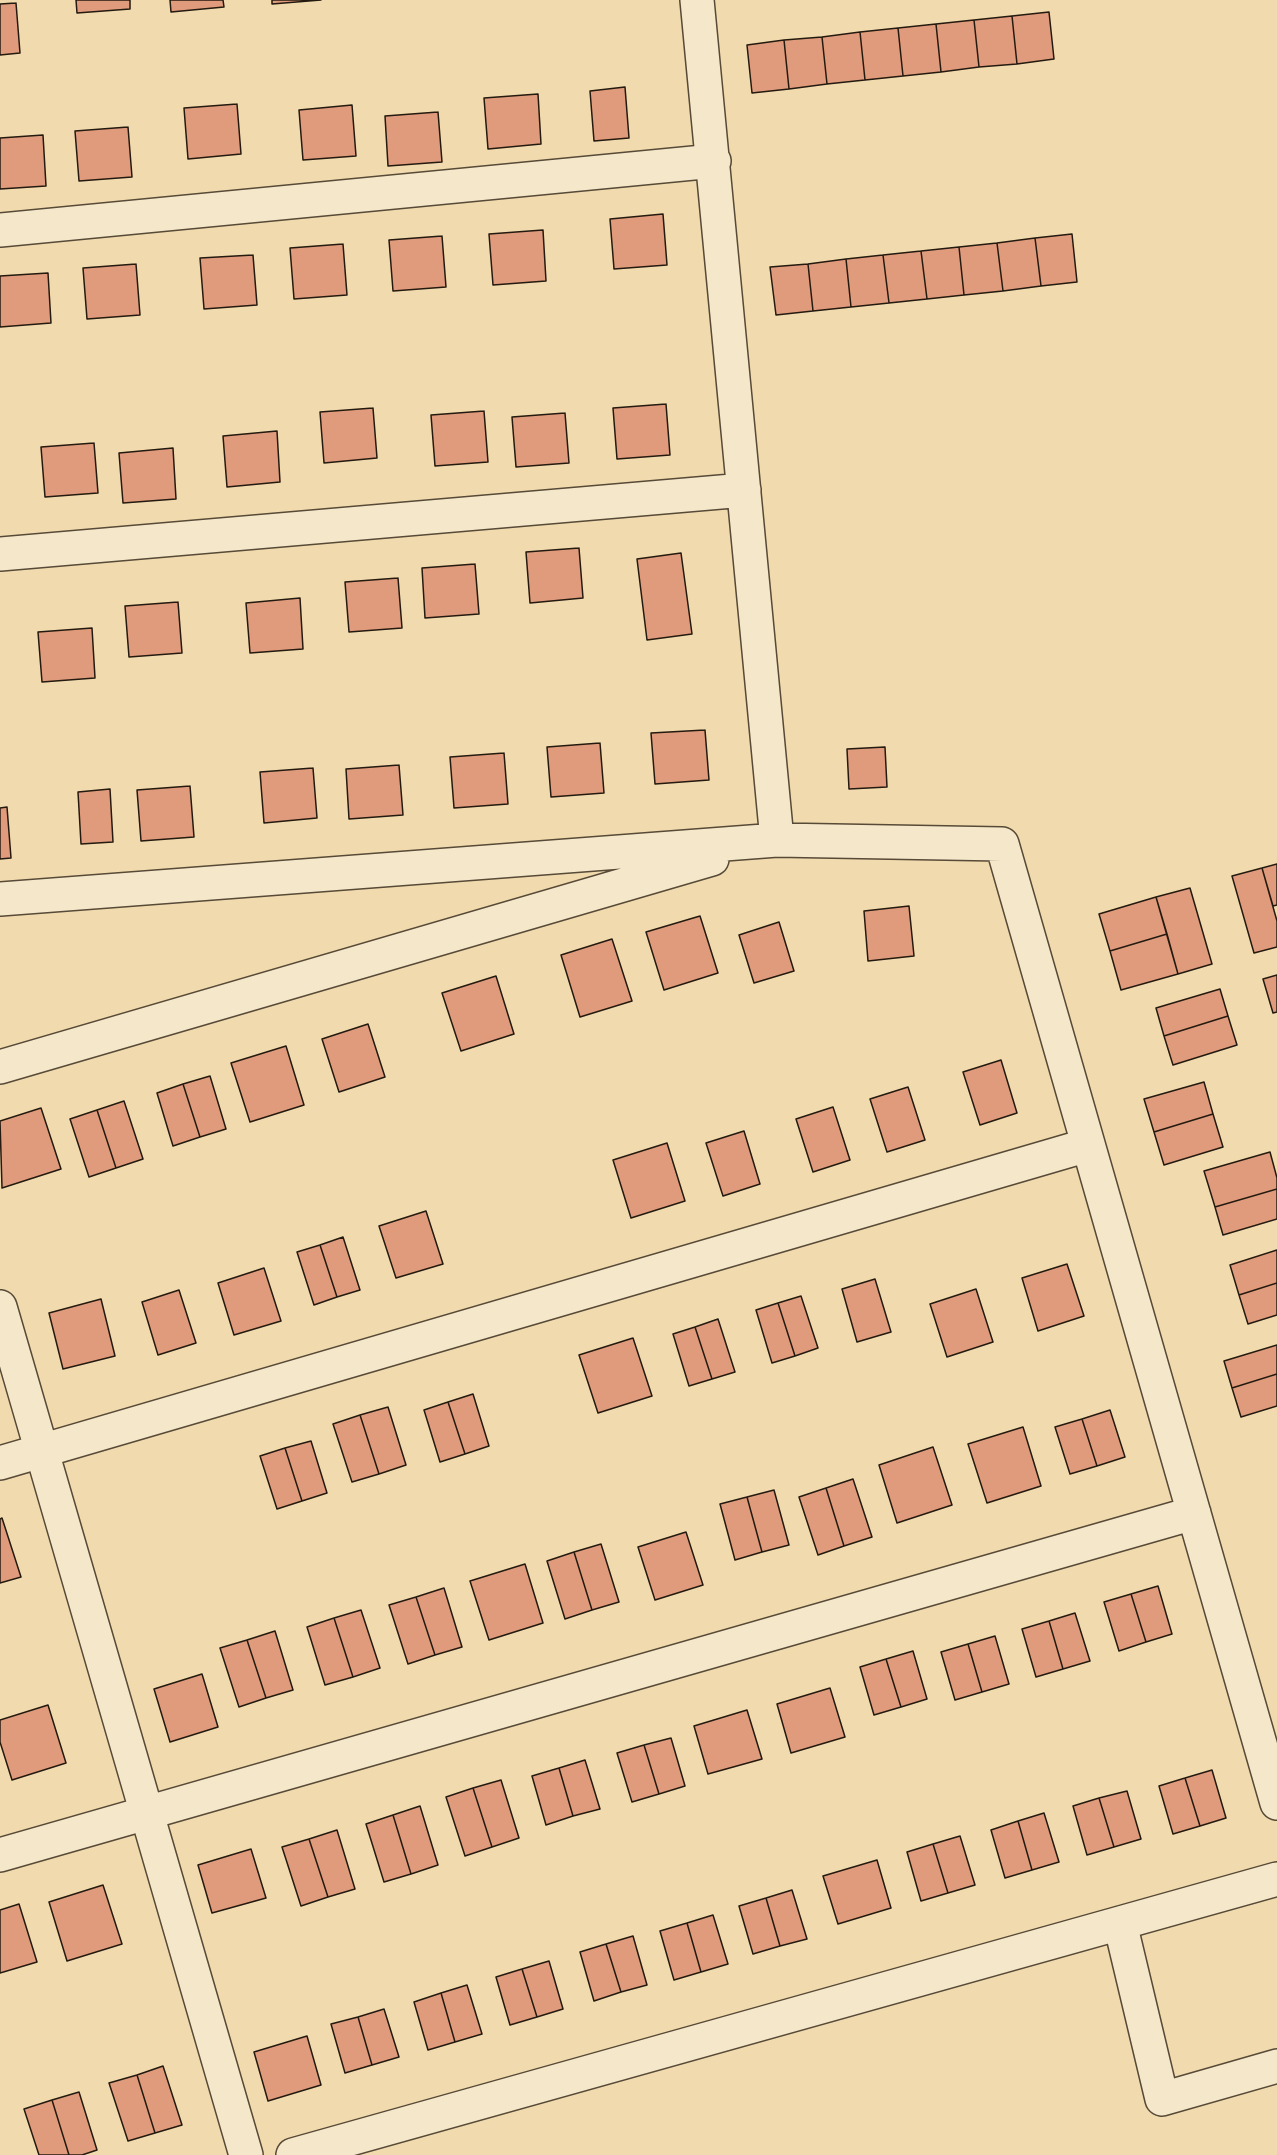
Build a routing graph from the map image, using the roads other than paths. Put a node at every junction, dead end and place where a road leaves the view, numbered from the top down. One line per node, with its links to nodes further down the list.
1 (697, 0): 2 (street)
2 (714, 161): 3 (street); 4 (street)
3 (0, 231)
4 (744, 490): 5 (street); 6 (street)
5 (0, 554)
6 (777, 840): 7 (street); 8 (street); 9 (street)
7 (0, 898)
8 (0, 1067)
9 (1088, 1145): 11 (street); 13 (street)
10 (0, 1307): 11 (street)
11 (41, 1451): 12 (street); 15 (street)
12 (0, 1463)
13 (1194, 1513): 14 (street); 15 (street)
14 (1277, 1803)
15 (148, 1812): 16 (street); 20 (street)
16 (0, 1855)
17 (1277, 1879): 18 (street)
18 (1120, 1923): 19 (street); 21 (street)
19 (1277, 2066)
20 (246, 2155)
21 (293, 2155)

